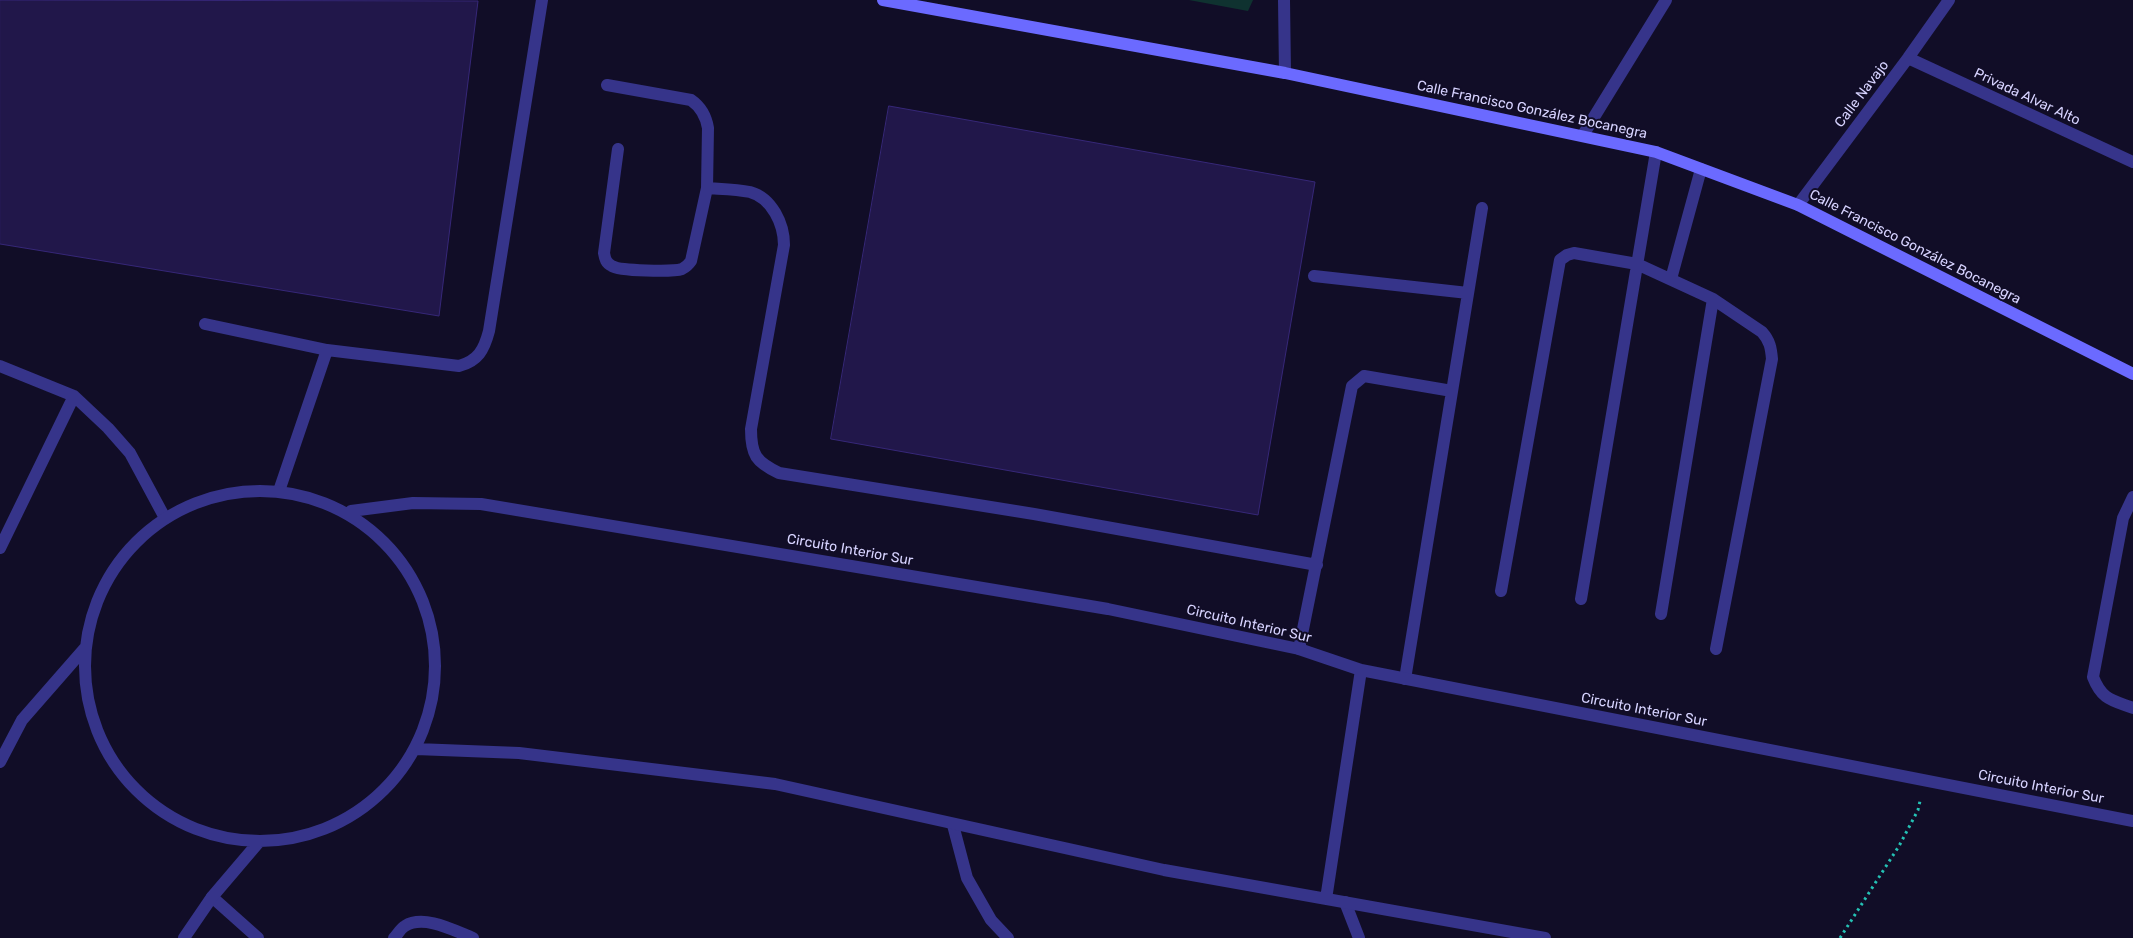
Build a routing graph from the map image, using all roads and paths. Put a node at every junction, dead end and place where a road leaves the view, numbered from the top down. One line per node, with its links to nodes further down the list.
1 (542, 0): 23 (street)
2 (883, 0): 7 (street, Calle Francisco González Bocanegra)
3 (1284, 0): 7 (street)
4 (1666, 0): 9 (street)
5 (1949, 0): 6 (street, Calle Navajo)
6 (1908, 58): 12 (street, Privada Alvar Alto); 15 (street, Calle Navajo)
7 (1285, 73): 9 (street, Calle Francisco González Bocanegra)
8 (607, 85): 14 (street)
9 (1583, 135): 11 (street, Calle Francisco González Bocanegra)
10 (618, 149): 14 (street)
11 (1656, 152): 13 (street, Calle Francisco González Bocanegra); 17 (street)
12 (2133, 162)
13 (1701, 168): 15 (street, Calle Francisco González Bocanegra); 19 (street)
14 (707, 188): 33 (street)
15 (1798, 205): 25 (street, Calle Francisco González Bocanegra)
16 (1482, 208): 20 (street)
17 (1637, 264): 19 (street); 34 (street); 35 (street)
18 (1314, 276): 20 (street)
19 (1671, 279): 21 (street)
20 (1468, 293): 26 (street)
21 (1713, 299): 36 (street); 39 (street)
22 (205, 324): 23 (street)
23 (327, 350): 28 (street)
24 (0, 366): 27 (street)
25 (2133, 374)
26 (1452, 391): 33 (street); 41 (street)
27 (74, 396): 31 (street); 32 (street)
28 (280, 488): 30 (street); 31 (street)
29 (2133, 497): 42 (street)
30 (352, 511): 38 (street, Circuito Interior Sur); 43 (street)
31 (165, 518): 37 (street)
32 (0, 548)
33 (1316, 565): 38 (street)
34 (1501, 591)
35 (1581, 599)
36 (1661, 614)
37 (85, 648): 44 (street); 48 (street)
38 (1299, 649): 40 (street, Circuito Interior Sur)
39 (1716, 649)
40 (1361, 670): 41 (street, Circuito Interior Sur); 50 (street)
41 (1405, 678): 45 (street, Circuito Interior Sur)
42 (2133, 708)
43 (416, 749): 47 (street); 48 (street)
44 (0, 762)
45 (1926, 780): 46 (street, Circuito Interior Sur); 59 (path)
46 (2133, 821)
47 (953, 825): 50 (street); 56 (street)
48 (258, 843): 49 (street)
49 (212, 896): 52 (street); 53 (street)
50 (1326, 899): 51 (street)
51 (1345, 902): 57 (street); 58 (street)
52 (184, 938)
53 (258, 938)
54 (394, 938): 55 (street)
55 (473, 938)
56 (1008, 938)
57 (1359, 938)
58 (1545, 938)
59 (1840, 938)

